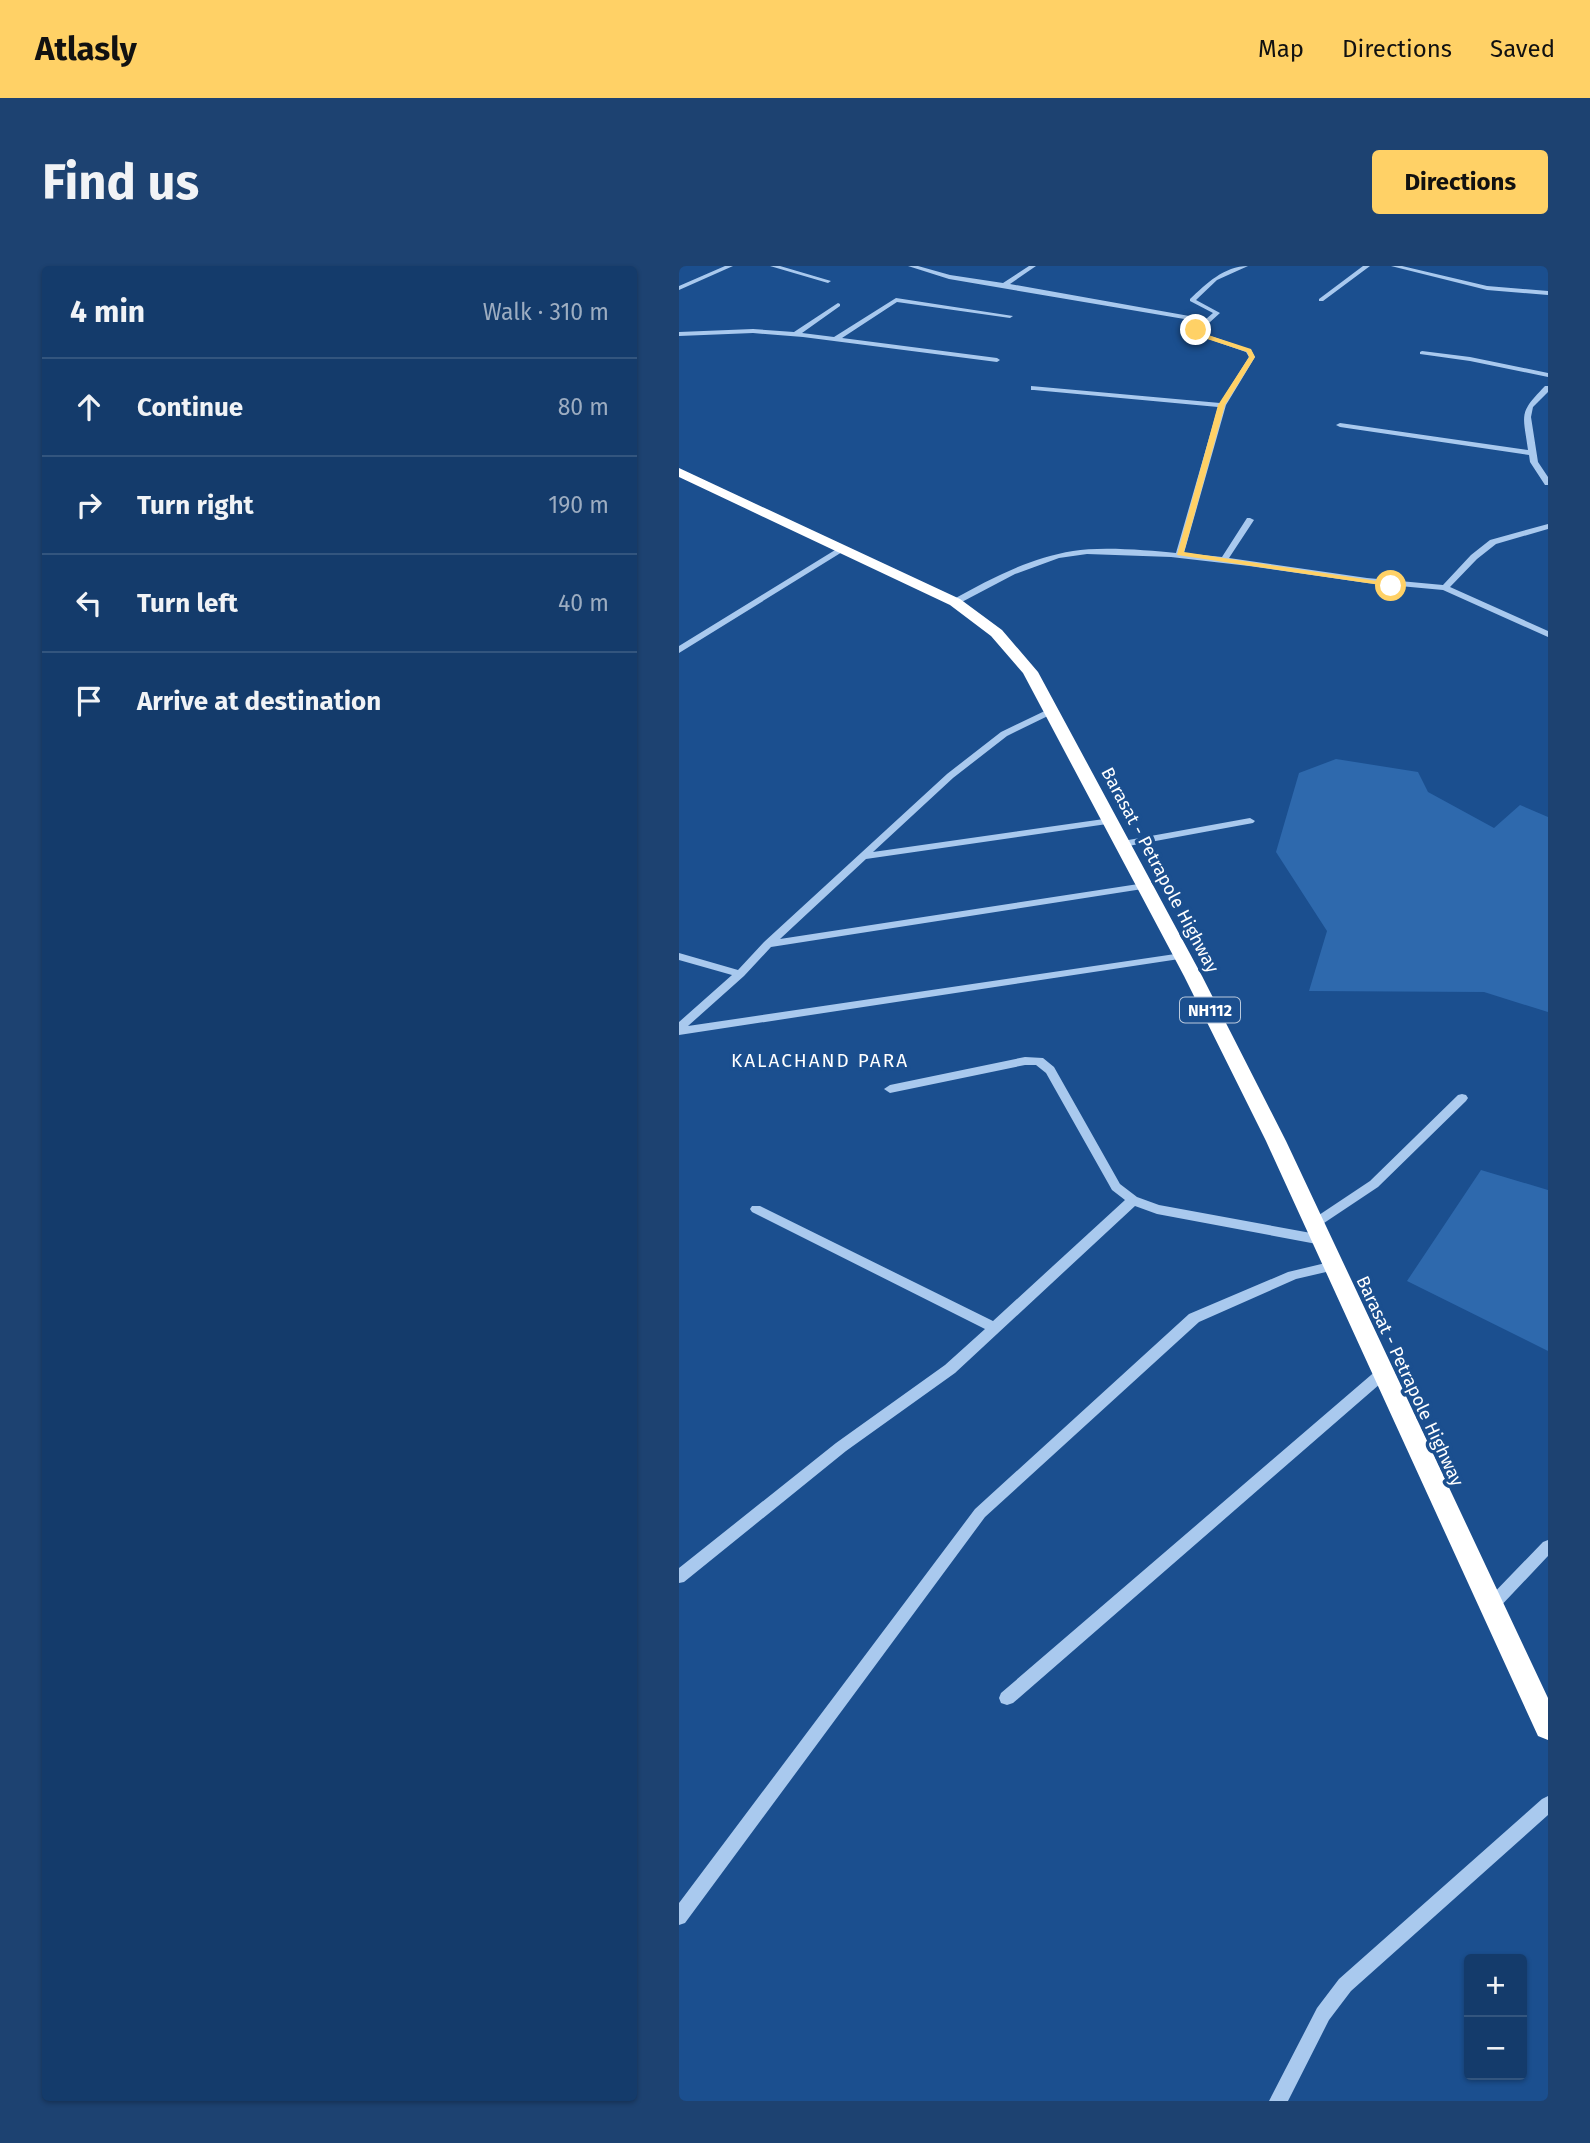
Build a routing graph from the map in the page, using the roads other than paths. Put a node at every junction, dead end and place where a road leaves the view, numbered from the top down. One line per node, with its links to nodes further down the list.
1 (730, 266): 10 (street)
2 (773, 266): 8 (street)
3 (911, 266): 9 (street)
4 (1033, 266): 9 (street)
5 (1245, 266): 15 (street)
6 (1367, 266): 12 (street)
7 (1394, 266): 11 (street)
8 (828, 281)
9 (1004, 285): 15 (street)
10 (679, 288)
11 (1548, 293)
12 (1321, 300)
13 (838, 305): 17 (street)
14 (1010, 316): 18 (street)
15 (1207, 321): 24 (street)
16 (679, 334): 17 (street)
17 (796, 334): 18 (street)
18 (836, 339): 20 (street)
19 (1422, 354): 21 (street)
20 (997, 360)
21 (1548, 375)
22 (1034, 388): 24 (street)
23 (1548, 388): 26 (street)
24 (1222, 405): 34 (street)
25 (1340, 425): 26 (street)
26 (1534, 453): 28 (street)
27 (679, 472): 33 (highway, Barasat - Petrapole Highway / NH112)
28 (1548, 484)
29 (1250, 520): 35 (street)
30 (1548, 526): 31 (street)
31 (1538, 531): 32 (street); 36 (street)
32 (1548, 533)
33 (843, 549): 37 (highway, Barasat - Petrapole Highway / NH112); 39 (street)
34 (1180, 554): 35 (street); 37 (street)
35 (1224, 560): 36 (street)
36 (1445, 588): 38 (street)
37 (954, 603): 40 (highway, Barasat - Petrapole Highway / NH112)
38 (1548, 634)
39 (682, 645)
40 (1051, 711): 41 (highway, Barasat - Petrapole Highway / NH112); 44 (street)
41 (1111, 821): 43 (highway, Barasat - Petrapole Highway / NH112); 44 (street)
42 (1250, 821): 43 (street)
43 (1123, 844): 45 (highway, Barasat - Petrapole Highway / NH112)
44 (861, 858): 46 (street)
45 (1145, 886): 46 (street); 48 (highway, Barasat - Petrapole Highway / NH112)
46 (768, 944): 49 (street)
47 (679, 956): 49 (street)
48 (1182, 956): 50 (street); 55 (highway, Barasat - Petrapole Highway / NH112)
49 (740, 974): 50 (street)
50 (679, 1029)
51 (890, 1090): 53 (street)
52 (1462, 1098): 55 (street)
53 (1133, 1200): 55 (street); 57 (street)
54 (756, 1209): 57 (street)
55 (1318, 1232): 56 (highway, Barasat - Petrapole Highway / NH112)
56 (1334, 1266): 58 (highway, Barasat - Petrapole Highway / NH112); 65 (street)
57 (995, 1328): 60 (street)
58 (1383, 1373): 61 (highway, Barasat - Petrapole Highway / NH112); 62 (street)
59 (1548, 1546): 61 (street)
60 (679, 1577)
61 (1491, 1606): 63 (highway, Barasat - Petrapole Highway / NH112)
62 (1007, 1698)
63 (1548, 1727)
64 (1548, 1804): 66 (street)
65 (679, 1917)
66 (1278, 2101)

